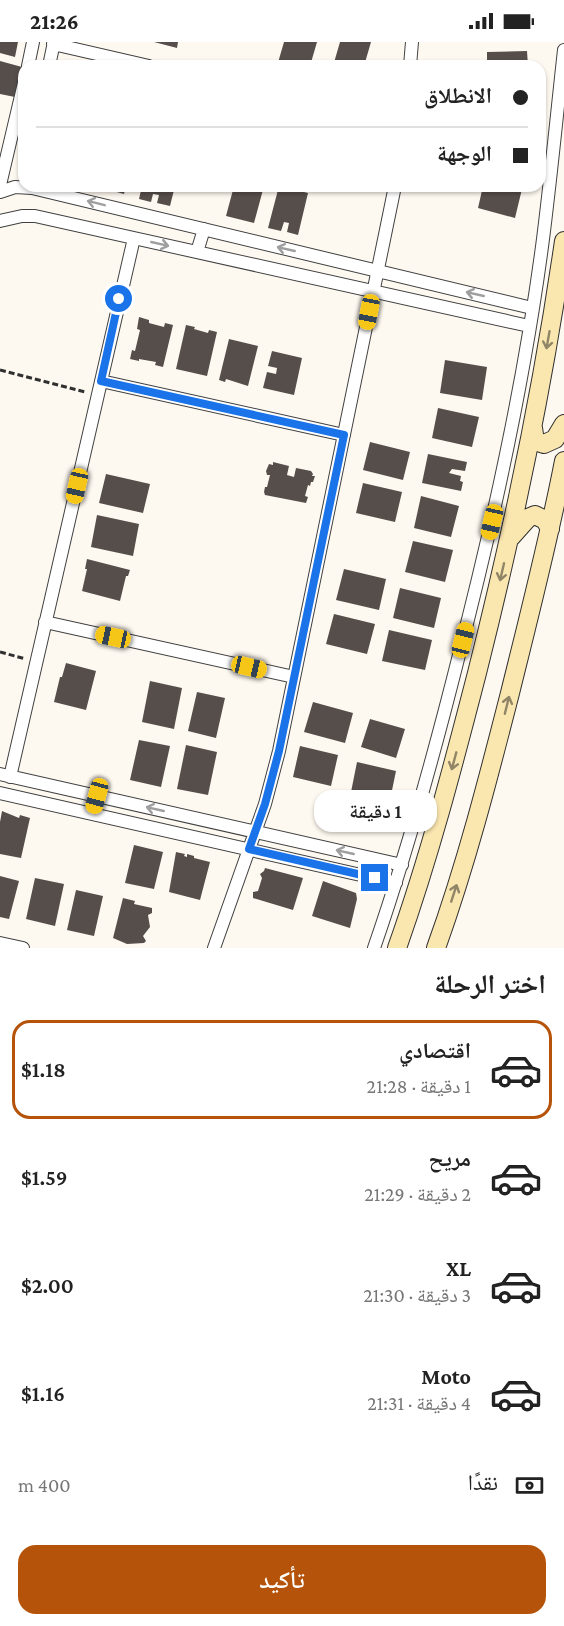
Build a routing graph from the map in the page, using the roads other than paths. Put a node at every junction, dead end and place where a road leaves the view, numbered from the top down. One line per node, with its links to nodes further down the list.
1 (33, 42): 5 (street)
2 (412, 42): 8 (street)
3 (54, 43): 6 (street); 7 (street)
4 (564, 51): 22 (street)
5 (29, 60)
6 (50, 60)
7 (123, 60)
8 (410, 60)
9 (18, 108): 10 (street)
10 (0, 185)
11 (18, 186): 12 (street)
12 (0, 192)
13 (53, 192): 16 (street, one-way to 13)
14 (394, 192): 20 (street)
15 (0, 221): 17 (street)
16 (204, 229): 19 (street); 20 (street, one-way to 16)
17 (134, 238): 19 (street, one-way to 19); 24 (street)
18 (564, 241): 26 (street, one-way to 26)
19 (198, 252): 21 (street)
20 (377, 271): 21 (street); 22 (street, one-way to 20)
21 (373, 291): 23 (street); 27 (street)
22 (532, 308): 23 (street)
23 (529, 326): 39 (street)
24 (101, 381): 27 (street); 31 (street)
25 (564, 424): 26 (street)
26 (533, 428): 30 (street)
27 (344, 435): 32 (street)
28 (564, 461): 29 (street)
29 (550, 529): 30 (street); 46 (street, one-way to 29)
30 (510, 538): 45 (street, one-way to 45)
31 (45, 622): 32 (street); 33 (street)
32 (294, 677): 37 (street)
33 (5, 776): 35 (street)
34 (0, 793): 36 (street)
35 (97, 796): 36 (street); 37 (street, one-way to 35)
36 (93, 814): 38 (street)
37 (255, 831): 38 (street); 39 (street, one-way to 37)
38 (249, 849): 40 (street); 43 (street)
39 (402, 865): 40 (street)
40 (396, 883): 44 (street)
41 (0, 943): 42 (street)
42 (17, 947)
43 (214, 948)
44 (374, 948)
45 (397, 948)
46 (436, 948)

